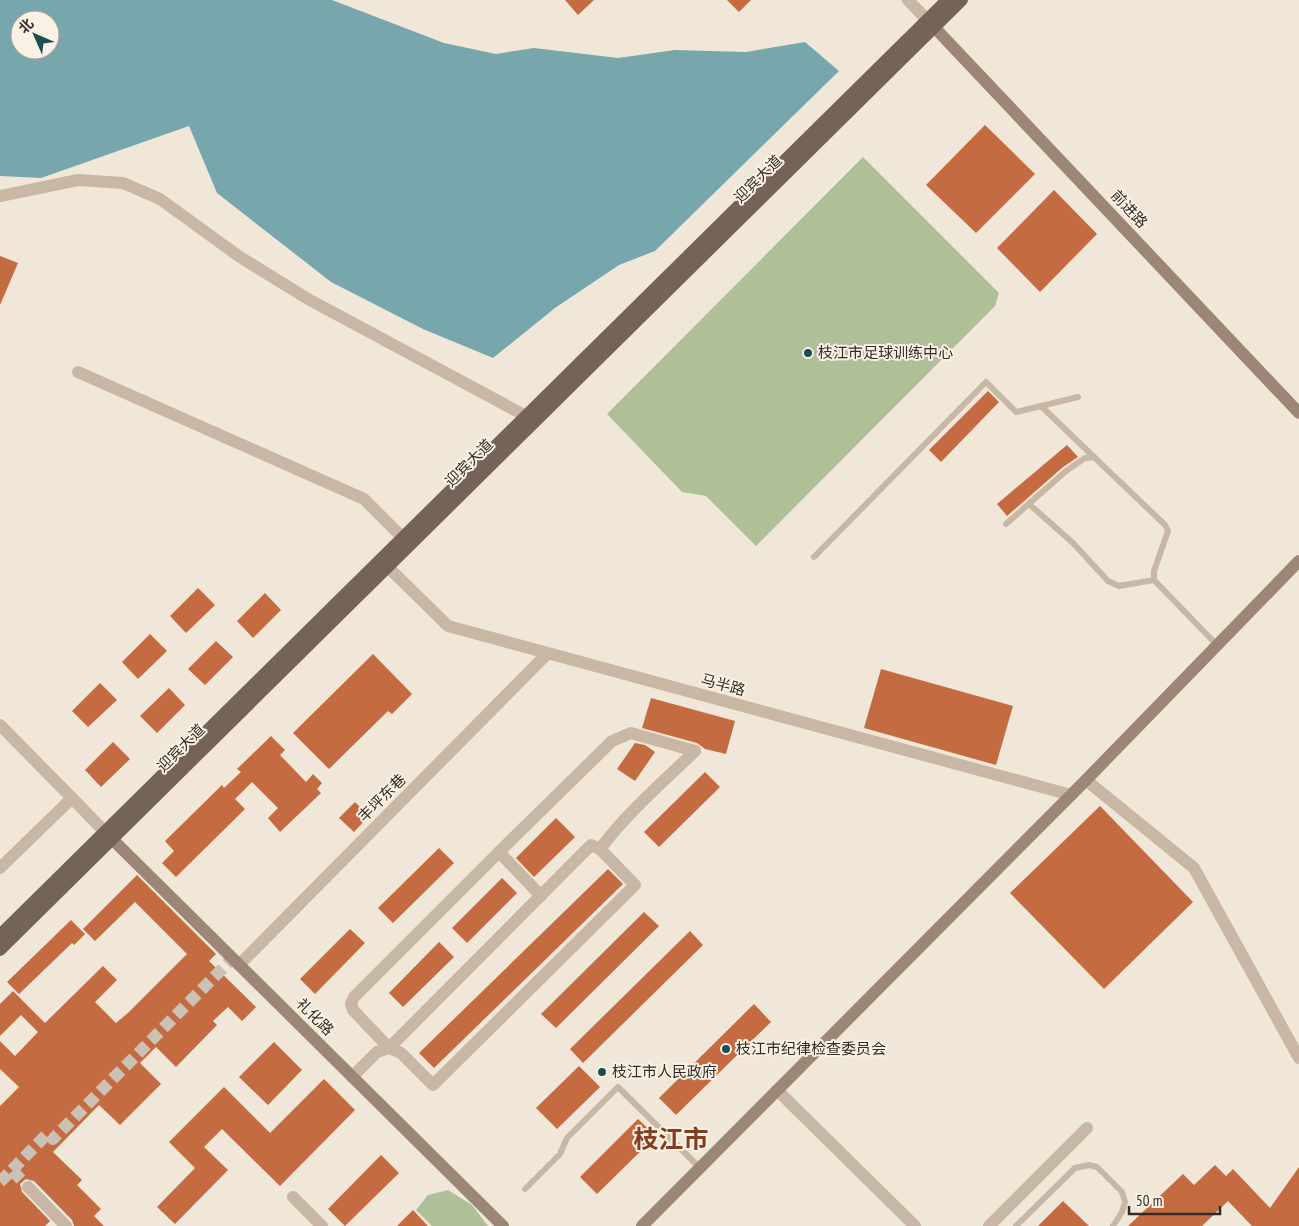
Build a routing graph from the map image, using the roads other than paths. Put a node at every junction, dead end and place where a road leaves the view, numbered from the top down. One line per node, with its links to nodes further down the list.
1 (908, 0): 4 (street)
2 (947, 0): 4 (main road, 迎宾大道)
3 (962, 0): 4 (main road, 迎宾大道)
4 (931, 23): 9 (street, 前进路); 10 (main road, 迎宾大道); 17 (main road, 迎宾大道)
5 (0, 196): 10 (street)
6 (78, 372): 14 (street)
7 (1078, 397): 8 (lane)
8 (1041, 406): 11 (lane); 15 (lane)
9 (1299, 413)
10 (526, 416): 14 (main road, 迎宾大道)
11 (1094, 456): 12 (lane); 18 (lane)
12 (1029, 504): 13 (lane); 18 (lane)
13 (1006, 524)
14 (403, 538): 25 (main road, 迎宾大道)
15 (814, 557)
16 (1299, 561): 19 (street)
17 (388, 567): 20 (street, 马半路); 25 (main road, 迎宾大道)
18 (1154, 580): 19 (lane)
19 (1217, 645): 22 (street)
20 (547, 654): 23 (street, 马半路); 32 (street, 丰坪东巷)
21 (0, 726): 24 (street)
22 (1086, 780): 23 (street); 34 (street)
23 (1071, 795): 36 (street)
24 (72, 798): 25 (street); 28 (street)
25 (109, 835): 30 (main road, 迎宾大道); 31 (main road, 迎宾大道); 32 (street, 礼化路)
26 (600, 849): 27 (street); 29 (street); 33 (street)
27 (499, 852): 29 (street); 33 (street)
28 (0, 868)
29 (540, 896): 33 (street)
30 (0, 935)
31 (0, 950)
32 (240, 965): 35 (street, 礼化路)
33 (389, 1048): 35 (street)
34 (1299, 1058)
35 (352, 1077): 44 (street, 礼化路)
36 (777, 1090): 38 (street); 46 (street)
37 (1087, 1128): 47 (street)
38 (700, 1168): 40 (lane); 45 (street)
39 (28, 1187): 42 (street)
40 (525, 1189)
41 (293, 1198): 43 (street)
42 (66, 1226)
43 (322, 1226)
44 (502, 1226)
45 (642, 1226)
46 (915, 1226)
47 (989, 1226)
48 (1016, 1226): 49 (lane)
49 (1113, 1226)

